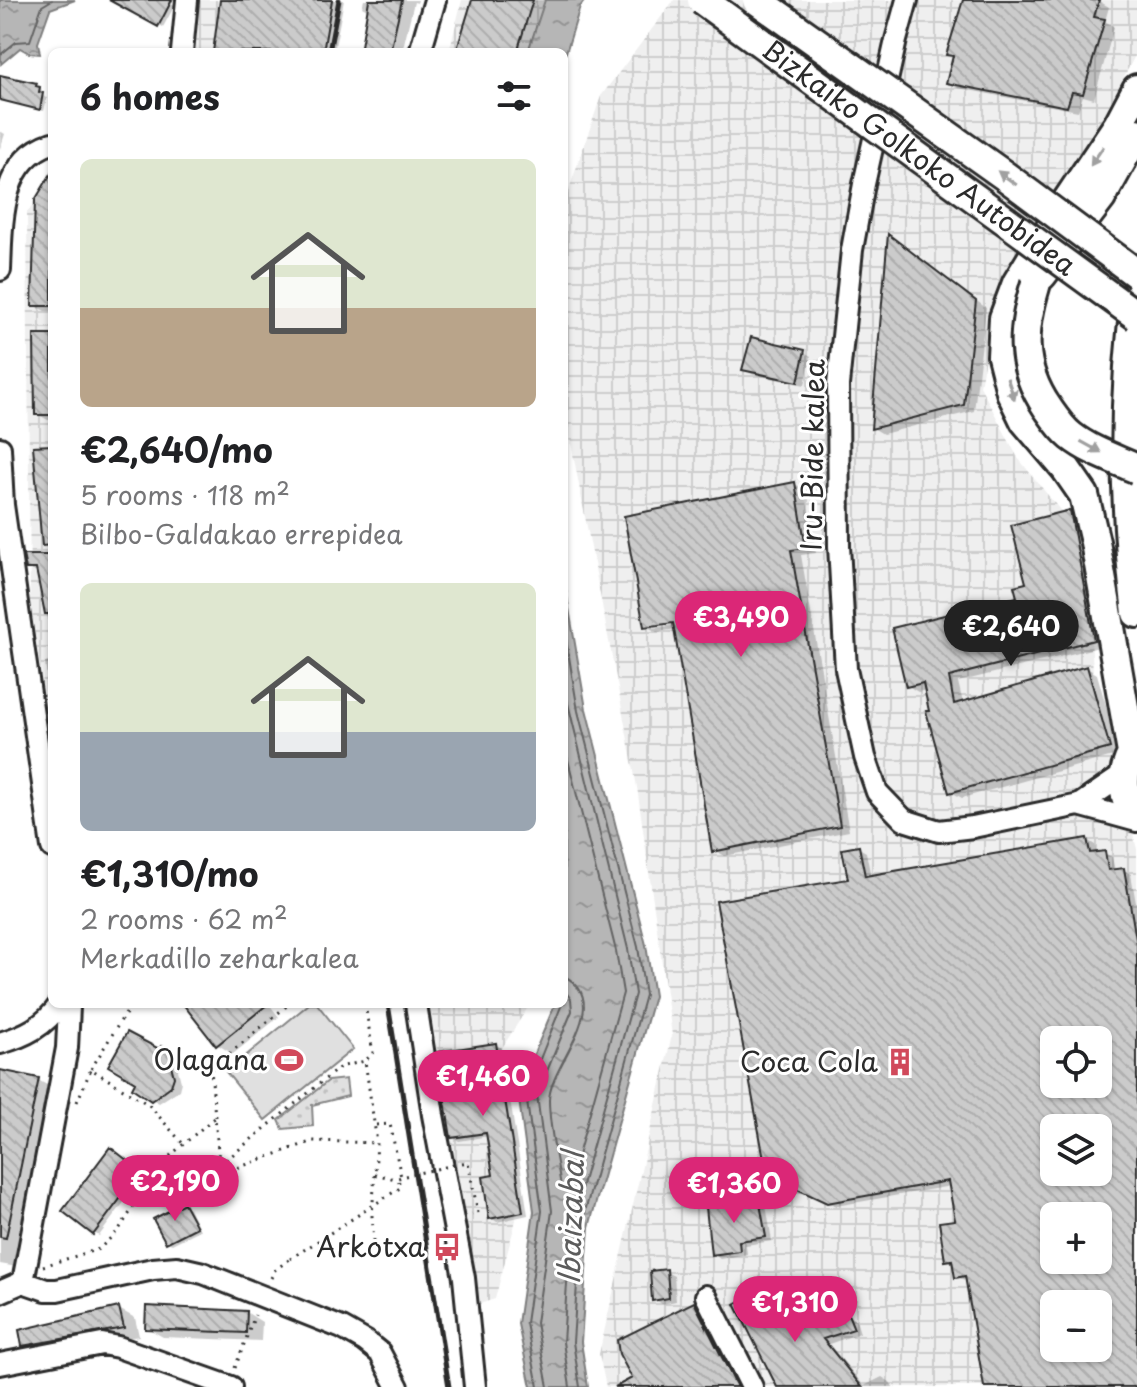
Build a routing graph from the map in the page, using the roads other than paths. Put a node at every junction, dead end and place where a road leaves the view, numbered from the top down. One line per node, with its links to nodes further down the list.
1 (187, 0): 6 (street)
2 (435, 0): 7 (street)
3 (702, 0): 14 (highway, Bizkaiko Golkoko Autobidea, bridge)
4 (757, 0): 12 (highway, Bizkaiko Golkoko Autobidea, one-way to 4, bridge)
5 (907, 0): 19 (street, Iru-Bide kalea)
6 (182, 48)
7 (421, 48)
8 (1137, 89): 18 (highway, one-way to 18)
9 (1137, 133): 16 (highway, one-way to 16, bridge)
10 (43, 145): 11 (street)
11 (0, 270)
12 (1137, 274)
13 (1137, 291): 17 (highway)
14 (1137, 316)
15 (0, 448): 21 (street)
16 (1137, 469)
17 (1137, 613)
18 (1131, 758): 19 (street); 20 (highway)
19 (1079, 805): 20 (street)
20 (1137, 818)
21 (48, 819)
22 (62, 1008): 25 (street)
23 (66, 1008): 26 (street)
24 (417, 1008): 32 (street)
25 (0, 1043)
26 (23, 1274): 27 (street); 31 (street)
27 (0, 1292)
28 (706, 1296): 33 (street)
29 (0, 1364): 30 (street)
30 (225, 1385)
31 (398, 1387)
32 (475, 1387)
33 (752, 1387)

